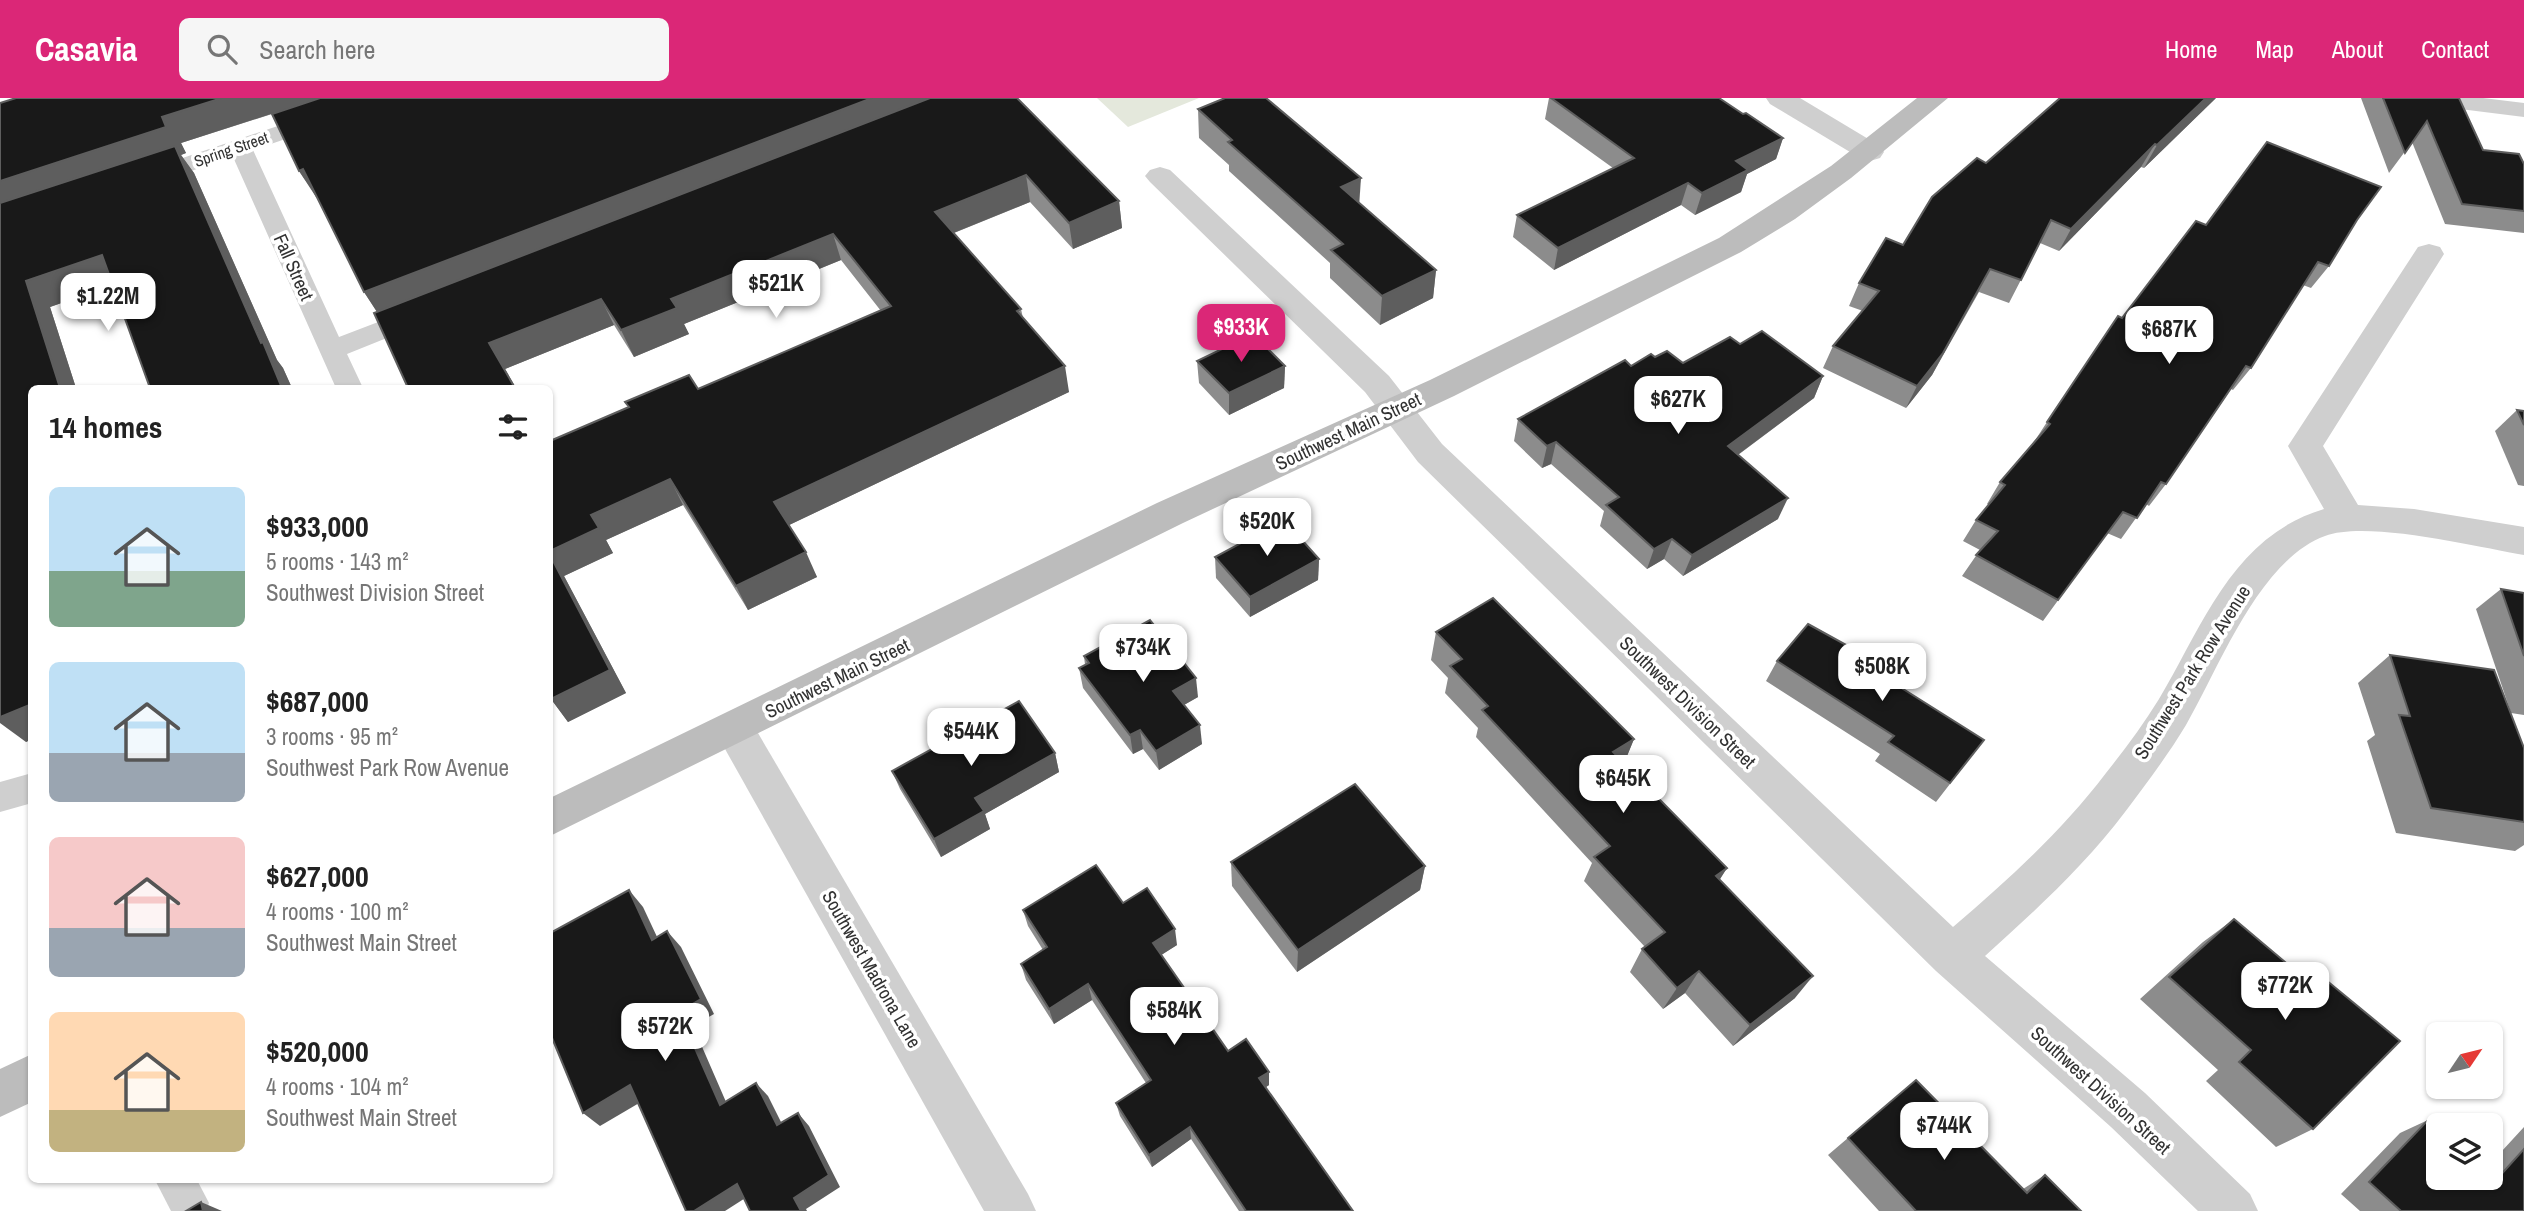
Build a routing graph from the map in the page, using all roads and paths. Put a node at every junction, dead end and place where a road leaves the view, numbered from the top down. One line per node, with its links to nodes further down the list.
1 (383, 98): 6 (lane, Spring Street)
2 (1780, 98): 7 (street)
3 (1934, 98): 7 (street, Southwest Main Street)
4 (2452, 101): 5 (lane)
5 (2524, 110)
6 (240, 146): 9 (lane, Spring Street); 12 (lane, Fall Street)
7 (1870, 152): 14 (street, Southwest Main Street)
8 (1160, 176): 14 (street, Southwest Division Street)
9 (126, 184)
10 (2429, 254): 15 (street)
11 (447, 305): 12 (lane)
12 (332, 350): 13 (lane, Fall Street)
13 (348, 385)
14 (1396, 409): 17 (street, Southwest Main Street); 21 (street, Southwest Division Street)
15 (2348, 519): 16 (street, Southwest Park Row Avenue); 21 (street, Southwest Park Row Avenue)
16 (2524, 541)
17 (734, 728): 20 (street, Southwest Main Street); 24 (street, Southwest Madrona Lane)
18 (28, 789): 19 (lane)
19 (0, 797)
20 (553, 817)
21 (1952, 956): 25 (street, Southwest Division Street)
22 (28, 1079): 23 (street)
23 (0, 1094)
24 (1011, 1211)
25 (2233, 1211)

